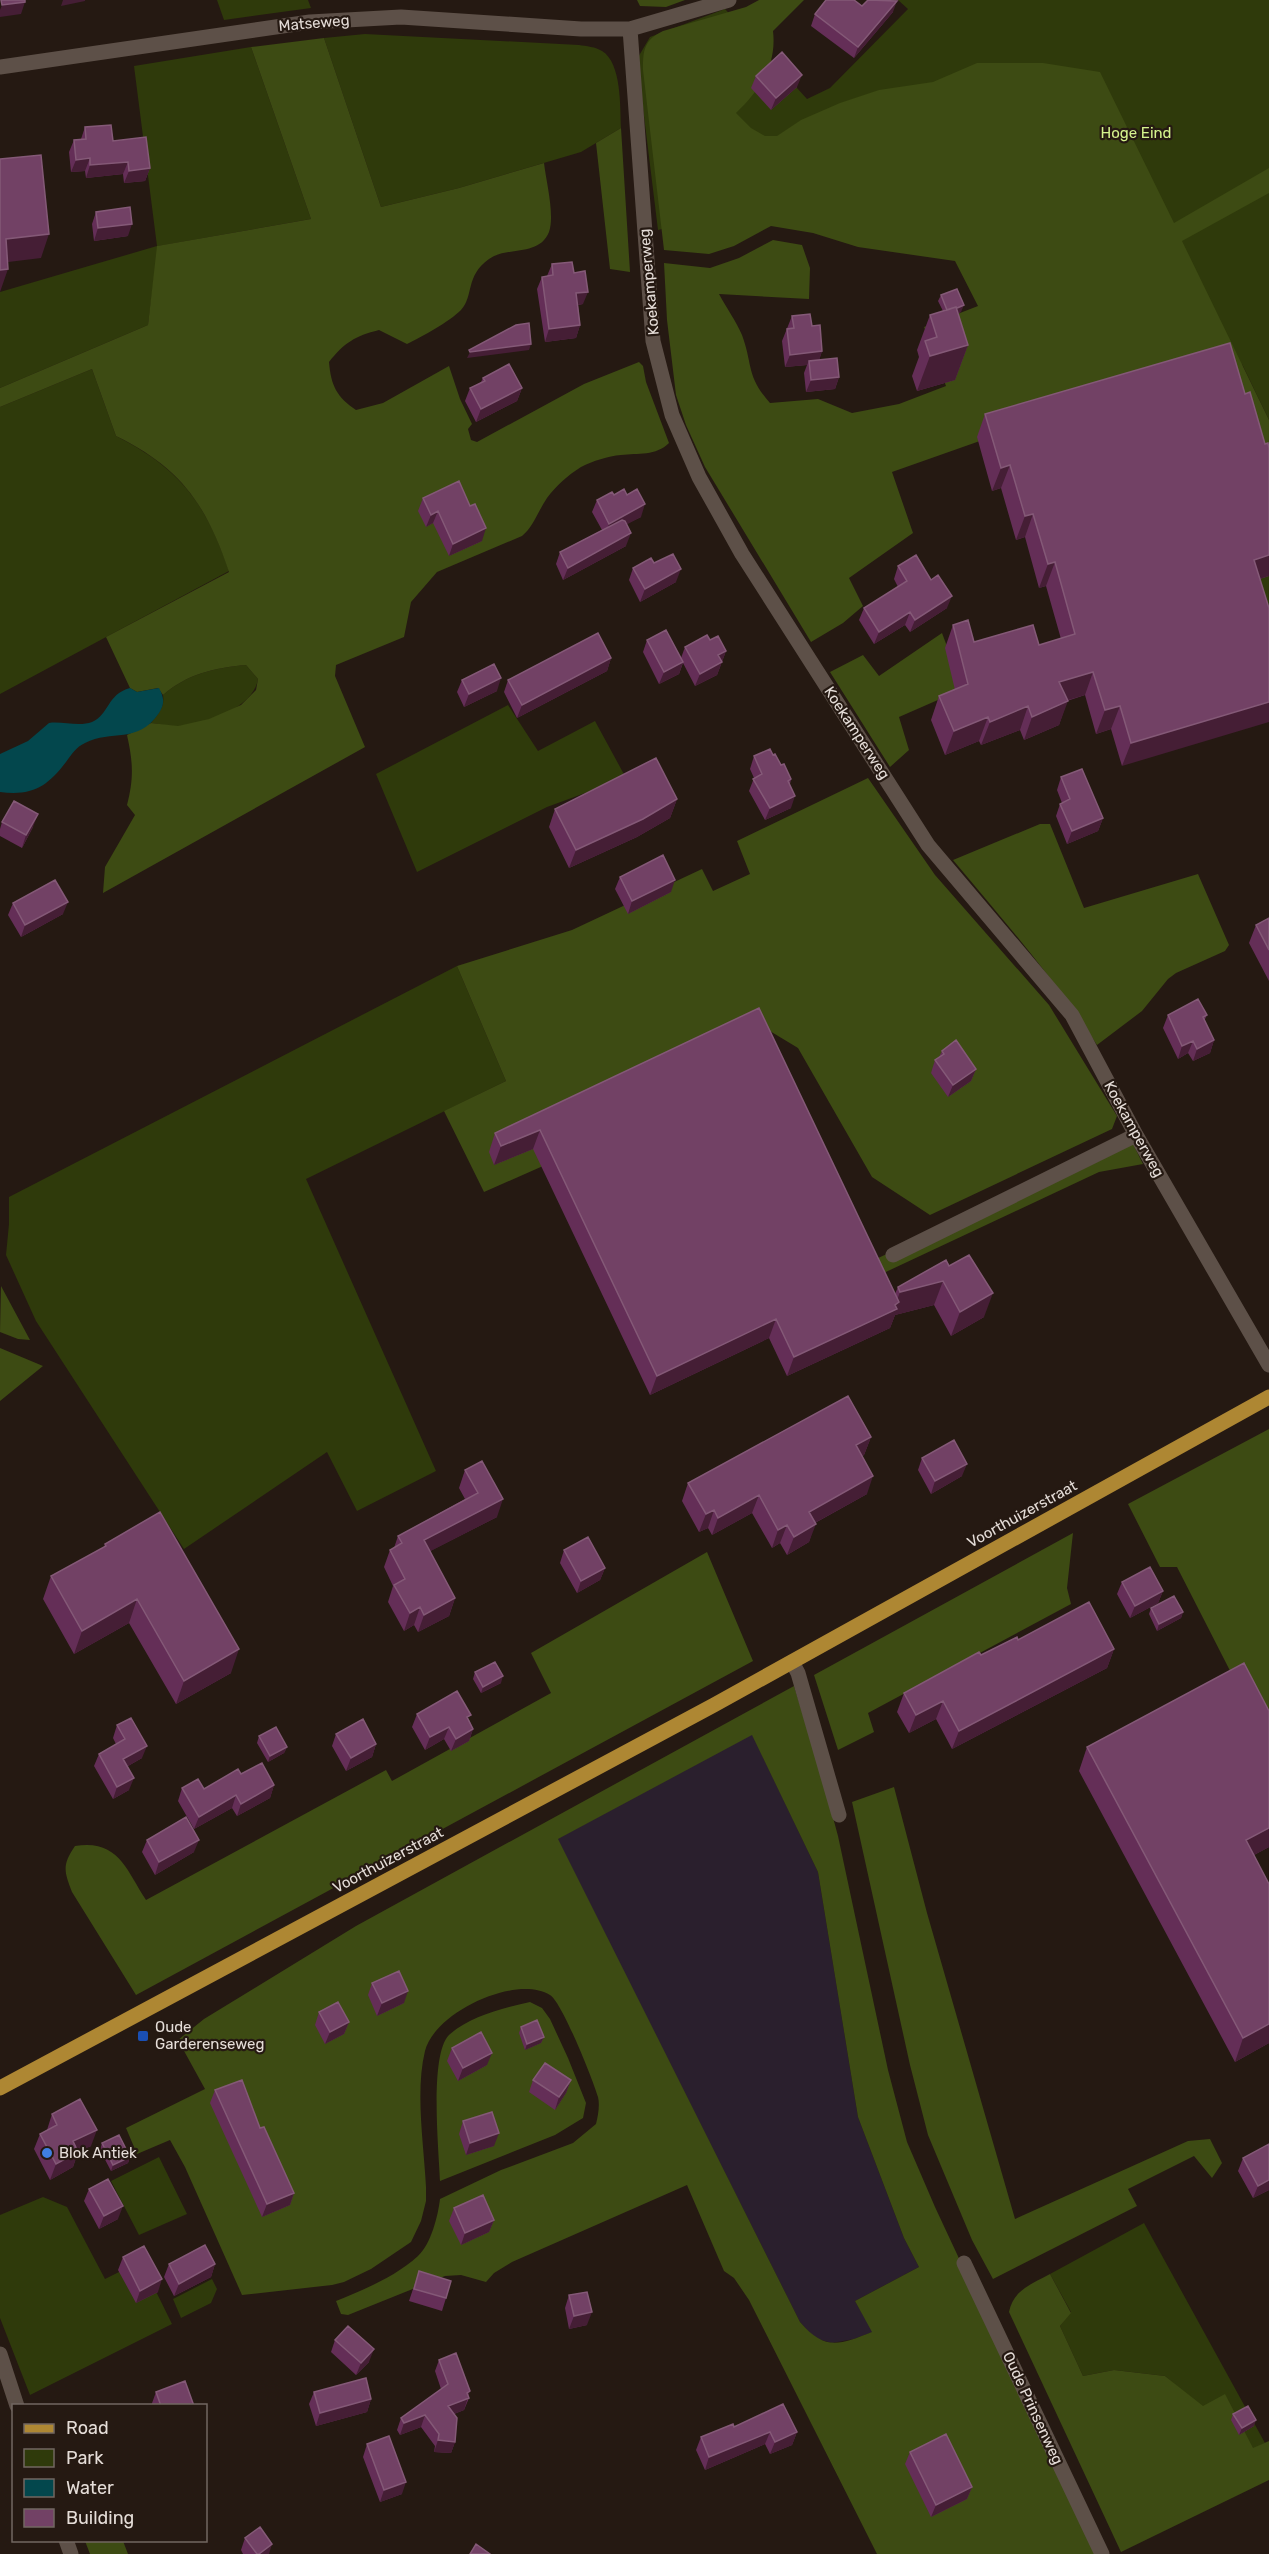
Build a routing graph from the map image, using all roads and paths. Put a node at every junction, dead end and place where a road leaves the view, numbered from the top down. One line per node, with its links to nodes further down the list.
1 (729, 0): 2 (street, Matseweg)
2 (630, 28): 3 (street, Matseweg); 4 (street, Koekamperweg)
3 (0, 67)
4 (1136, 1135): 5 (street); 6 (street, Koekamperweg)
5 (893, 1255)
6 (1269, 1365)
7 (1269, 1397): 8 (main road, Voorthuizerstraat)
8 (792, 1662): 9 (street); 10 (main road, Voorthuizerstraat)
9 (839, 1815)
10 (0, 2088)
11 (964, 2263): 14 (street, Oude Prinsenweg)
12 (0, 2354): 13 (street)
13 (16, 2404)
14 (1102, 2554)

